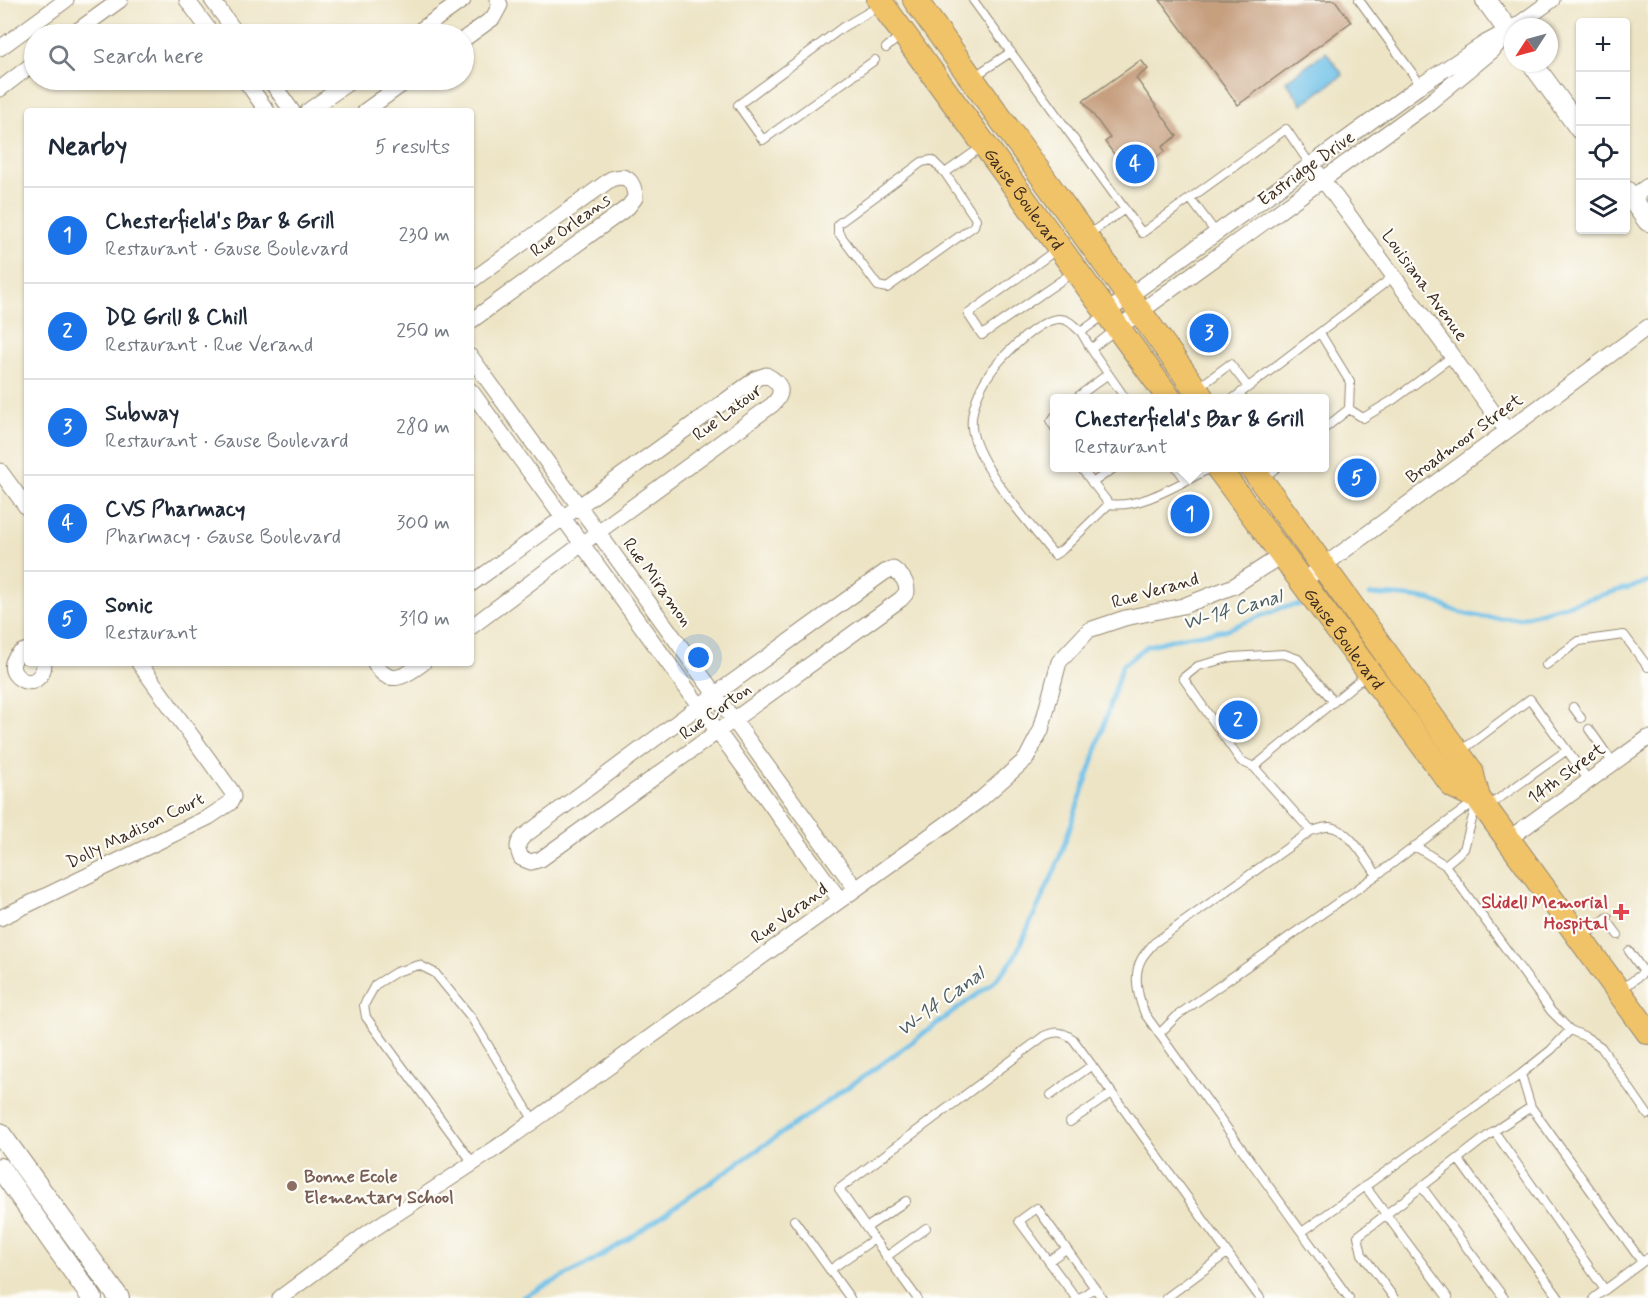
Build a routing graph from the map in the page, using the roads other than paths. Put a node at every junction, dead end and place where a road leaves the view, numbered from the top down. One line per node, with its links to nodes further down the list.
1 (66, 0): 15 (street)
2 (120, 0): 16 (street)
3 (187, 0): 17 (street)
4 (212, 0): 18 (street)
5 (463, 0): 19 (street)
6 (498, 0): 21 (street)
7 (915, 0): 29 (main road, Gause Boulevard)
8 (973, 0): 25 (lane)
9 (1359, 0): 30 (lane)
10 (1486, 0): 14 (street)
11 (1552, 0): 13 (street, Eastridge Drive)
12 (880, 2): 26 (lane); 36 (main road, Gause Boulevard)
13 (1529, 18)
14 (1504, 21)
15 (33, 24)
16 (87, 24)
17 (205, 24)
18 (230, 24)
19 (429, 24)
20 (24, 31): 24 (street)
21 (474, 32)
22 (1504, 35): 30 (street, Eastridge Drive)
23 (1504, 39): 45 (street, Eastridge Drive)
24 (0, 48)
25 (1011, 52): 29 (lane); 50 (lane)
26 (875, 60)
27 (24, 71): 31 (street)
28 (1539, 72): 41 (street)
29 (972, 79): 36 (main road); 53 (main road, Gause Boulevard)
30 (1421, 85): 43 (street, Eastridge Drive)
31 (0, 89)
32 (251, 90): 37 (street)
33 (277, 90): 38 (street)
34 (338, 90): 39 (street)
35 (394, 90): 40 (street)
36 (947, 93): 42 (main road, Gause Boulevard)
37 (265, 108)
38 (290, 108)
39 (312, 108)
40 (368, 108)
41 (1579, 126)
42 (984, 145): 44 (lane); 54 (main road, Gause Boulevard)
43 (1310, 164): 45 (street, Louisiana Avenue); 49 (lane); 52 (street, Eastridge Drive)
44 (945, 173): 44 (lane)
45 (1323, 180): 55 (street, Eastridge Drive); 57 (street, Louisiana Avenue)
46 (1648, 186): 47 (street)
47 (1630, 193)
48 (1630, 197): 51 (street)
49 (1190, 198): 50 (lane); 52 (lane)
50 (1125, 209): 53 (lane)
51 (1648, 221)
52 (1216, 232): 55 (street); 59 (street, Eastridge Drive)
53 (1085, 236): 59 (main road, Gause Boulevard)
54 (1060, 247): 56 (main road, Gause Boulevard); 56 (lane)
55 (1229, 247): 59 (street, Eastridge Drive)
56 (1076, 270): 61 (main road, Gause Boulevard)
57 (1394, 276): 64 (lane); 66 (street, Louisiana Avenue)
58 (474, 279): 60 (street, Rue Orleans)
59 (1134, 304): 61 (street, Eastridge Drive); 73 (main road, Gause Boulevard)
60 (474, 319)
61 (1113, 320): 63 (lane); 65 (lane); 72 (main road, Gause Boulevard)
62 (1648, 327): 78 (street, Broadmoor Street)
63 (1081, 332): 65 (lane); 89 (lane)
64 (1320, 333): 69 (lane); 76 (lane)
65 (1091, 349): 68 (lane)
66 (1453, 356): 76 (lane); 78 (street, Louisiana Avenue)
67 (474, 361): 90 (street, Rue Miramon)
68 (1108, 374): 70 (lane); 71 (lane)
69 (1248, 387): 73 (lane); 74 (lane)
70 (1082, 394)
71 (1122, 394)
72 (1165, 394)
73 (1198, 394)
74 (1241, 394)
75 (474, 396): 91 (street)
76 (1348, 410): 77 (lane)
77 (1329, 425)
78 (1507, 431): 95 (street, Broadmoor Street)
79 (0, 471): 88 (street)
80 (1084, 472): 87 (lane)
81 (1108, 472): 87 (lane)
82 (1180, 472): 86 (lane)
83 (1202, 472): 86 (lane)
84 (1221, 472): 94 (main road, Gause Boulevard)
85 (1263, 472): 95 (main road, Gause Boulevard)
86 (1186, 480): 89 (lane)
87 (1092, 483): 89 (lane)
88 (24, 504)
89 (1109, 504)
90 (579, 507): 91 (street, Rue Latour); 92 (street, Rue Miramon); 92 (street, Rue Latour)
91 (563, 519): 93 (street); 97 (street, Rue Latour)
92 (598, 532): 93 (street, Rue Latour); 107 (street, Rue Miramon)
93 (582, 544): 98 (street, Rue Latour); 109 (street)
94 (1282, 555): 96 (main road, Gause Boulevard); 127 (street, Rue Verand)
95 (1323, 566): 96 (street, Broadmoor Street); 117 (main road, Gause Boulevard)
96 (1303, 581): 106 (main road, Gause Boulevard)
97 (474, 582)
98 (474, 625)
99 (24, 650): 101 (street)
100 (1546, 665): 105 (lane)
101 (44, 666)
102 (141, 666): 129 (street, Dolly Madison Court)
103 (377, 666): 104 (street)
104 (418, 666)
105 (1648, 667)
106 (1370, 673): 108 (lane); 121 (main road, Gause Boulevard)
107 (716, 694): 109 (street, Rue Corton); 112 (street, Rue Miramon); 112 (street, Rue Corton)
108 (1334, 702): 119 (lane); 119 (lane)
109 (699, 706): 114 (street); 114 (street, Rue Corton)
110 (1573, 707): 111 (lane)
111 (1581, 718)
112 (735, 721): 114 (street, Rue Corton); 127 (street, Rue Miramon)
113 (1588, 729): 118 (lane)
114 (718, 733): 128 (street)
115 (1648, 738): 118 (street, 14th Street)
116 (1567, 750): 117 (lane); 120 (lane); 121 (lane)
117 (1458, 753): 121 (main road, Gause Boulevard)
118 (1613, 763): 120 (street, 14th Street)
119 (1254, 767): 122 (lane)
120 (1589, 781): 123 (street, 14th Street)
121 (1482, 803): 123 (main road, Gause Boulevard); 124 (lane); 125 (lane)
122 (1311, 831): 126 (lane); 137 (lane)
123 (1507, 840): 131 (main road, Gause Boulevard)
124 (1415, 846): 125 (lane); 126 (lane)
125 (1445, 865): 135 (lane)
126 (1377, 875): 137 (lane)
127 (856, 889): 128 (street, Rue Verand)
128 (840, 900): 144 (street, Rue Verand)
129 (0, 918)
130 (1618, 936): 131 (lane)
131 (1580, 939): 134 (main road, Gause Boulevard)
132 (1629, 951): 133 (lane)
133 (1646, 971): 134 (lane)
134 (1618, 992): 136 (main road, Gause Boulevard)
135 (1570, 1030): 139 (lane); 143 (lane)
136 (1648, 1032)
137 (1159, 1034): 158 (lane)
138 (1092, 1065): 140 (lane); 141 (lane); 156 (lane)
139 (1521, 1074): 142 (lane); 151 (lane)
140 (1112, 1093): 145 (lane); 161 (lane)
141 (1051, 1095)
142 (1531, 1107): 146 (lane); 163 (lane)
143 (1648, 1115)
144 (534, 1121): 149 (street, Rue Verand); 149 (lane)
145 (1070, 1122)
146 (1494, 1131): 148 (lane); 167 (lane)
147 (0, 1133): 169 (street)
148 (1458, 1159): 152 (lane); 182 (lane)
149 (473, 1163): 170 (street, Rue Verand)
150 (0, 1168): 168 (street)
151 (1365, 1186): 154 (lane); 158 (lane)
152 (1422, 1187): 154 (lane); 181 (lane)
153 (906, 1200): 156 (lane)
154 (1387, 1214): 179 (lane); 180 (lane)
155 (794, 1220): 165 (lane)
156 (866, 1228): 159 (lane)
157 (926, 1228): 162 (lane)
158 (1302, 1232): 178 (lane)
159 (874, 1239): 162 (lane); 165 (lane)
160 (1066, 1249): 164 (lane); 164 (lane); 166 (lane)
161 (1227, 1253): 176 (lane); 177 (lane)
162 (886, 1257): 172 (lane)
163 (1645, 1260): 167 (lane)
164 (1049, 1261): 173 (lane)
165 (830, 1270): 171 (lane)
166 (1095, 1288): 174 (lane); 175 (lane)
167 (1605, 1290): 183 (lane)
168 (92, 1298)
169 (119, 1298)
170 (280, 1298)
171 (850, 1298)
172 (917, 1298)
173 (1076, 1298)
174 (1080, 1298)
175 (1102, 1298)
176 (1166, 1298)
177 (1260, 1298)
178 (1349, 1298)
179 (1394, 1298)
180 (1448, 1298)
181 (1504, 1298)
182 (1559, 1298)
183 (1594, 1298)

